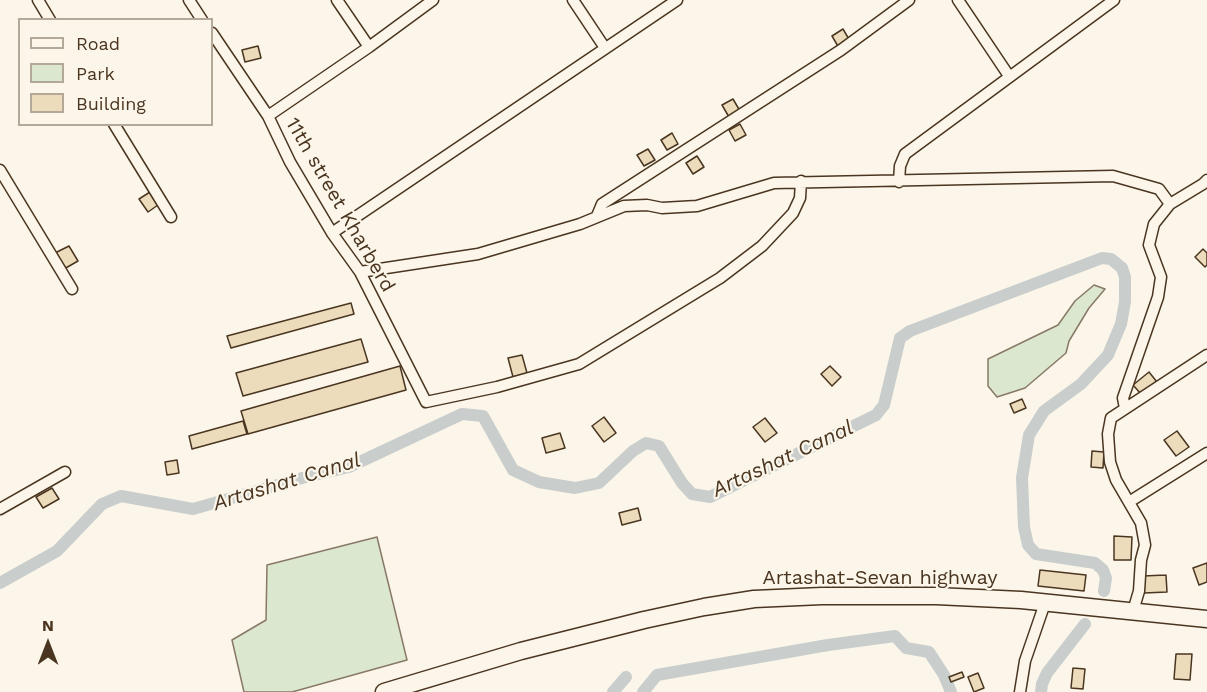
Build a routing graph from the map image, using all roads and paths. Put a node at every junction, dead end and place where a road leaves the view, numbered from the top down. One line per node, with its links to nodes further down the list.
1 (38, 0): 10 (street)
2 (189, 0): 11 (street)
3 (337, 0): 13 (street)
4 (433, 0): 13 (street)
5 (573, 0): 14 (street)
6 (677, 0): 14 (street)
7 (909, 0): 23 (street)
8 (958, 0): 15 (street)
9 (1114, 0): 15 (street)
10 (49, 18)
11 (201, 18)
12 (213, 35): 16 (street, 11th street Kharberd)
13 (369, 47): 16 (street)
14 (605, 48): 25 (street)
15 (1009, 76): 21 (street)
16 (267, 116): 25 (street, 11th street Kharberd)
17 (115, 126): 24 (street)
18 (0, 170): 27 (street)
19 (1207, 180): 22 (street)
20 (801, 181): 21 (street); 23 (street); 26 (street, 11th street Kharberd)
21 (899, 182): 22 (street)
22 (1170, 204): 29 (street)
23 (597, 216): 26 (street)
24 (171, 217)
25 (332, 233): 26 (street, 11th street Kharberd)
26 (360, 272)
27 (72, 289)
28 (1207, 355): 29 (street)
29 (1125, 408): 32 (street)
30 (1207, 453): 32 (street)
31 (65, 472): 33 (street)
32 (1130, 502): 35 (street)
33 (0, 509)
34 (1045, 603): 35 (main road, Artashat-Sevan highway); 37 (main road, Artashat-Sevan highway); 38 (street)
35 (1133, 611): 36 (main road, Artashat-Sevan highway)
36 (1207, 619)
37 (384, 692)
38 (1020, 692)

